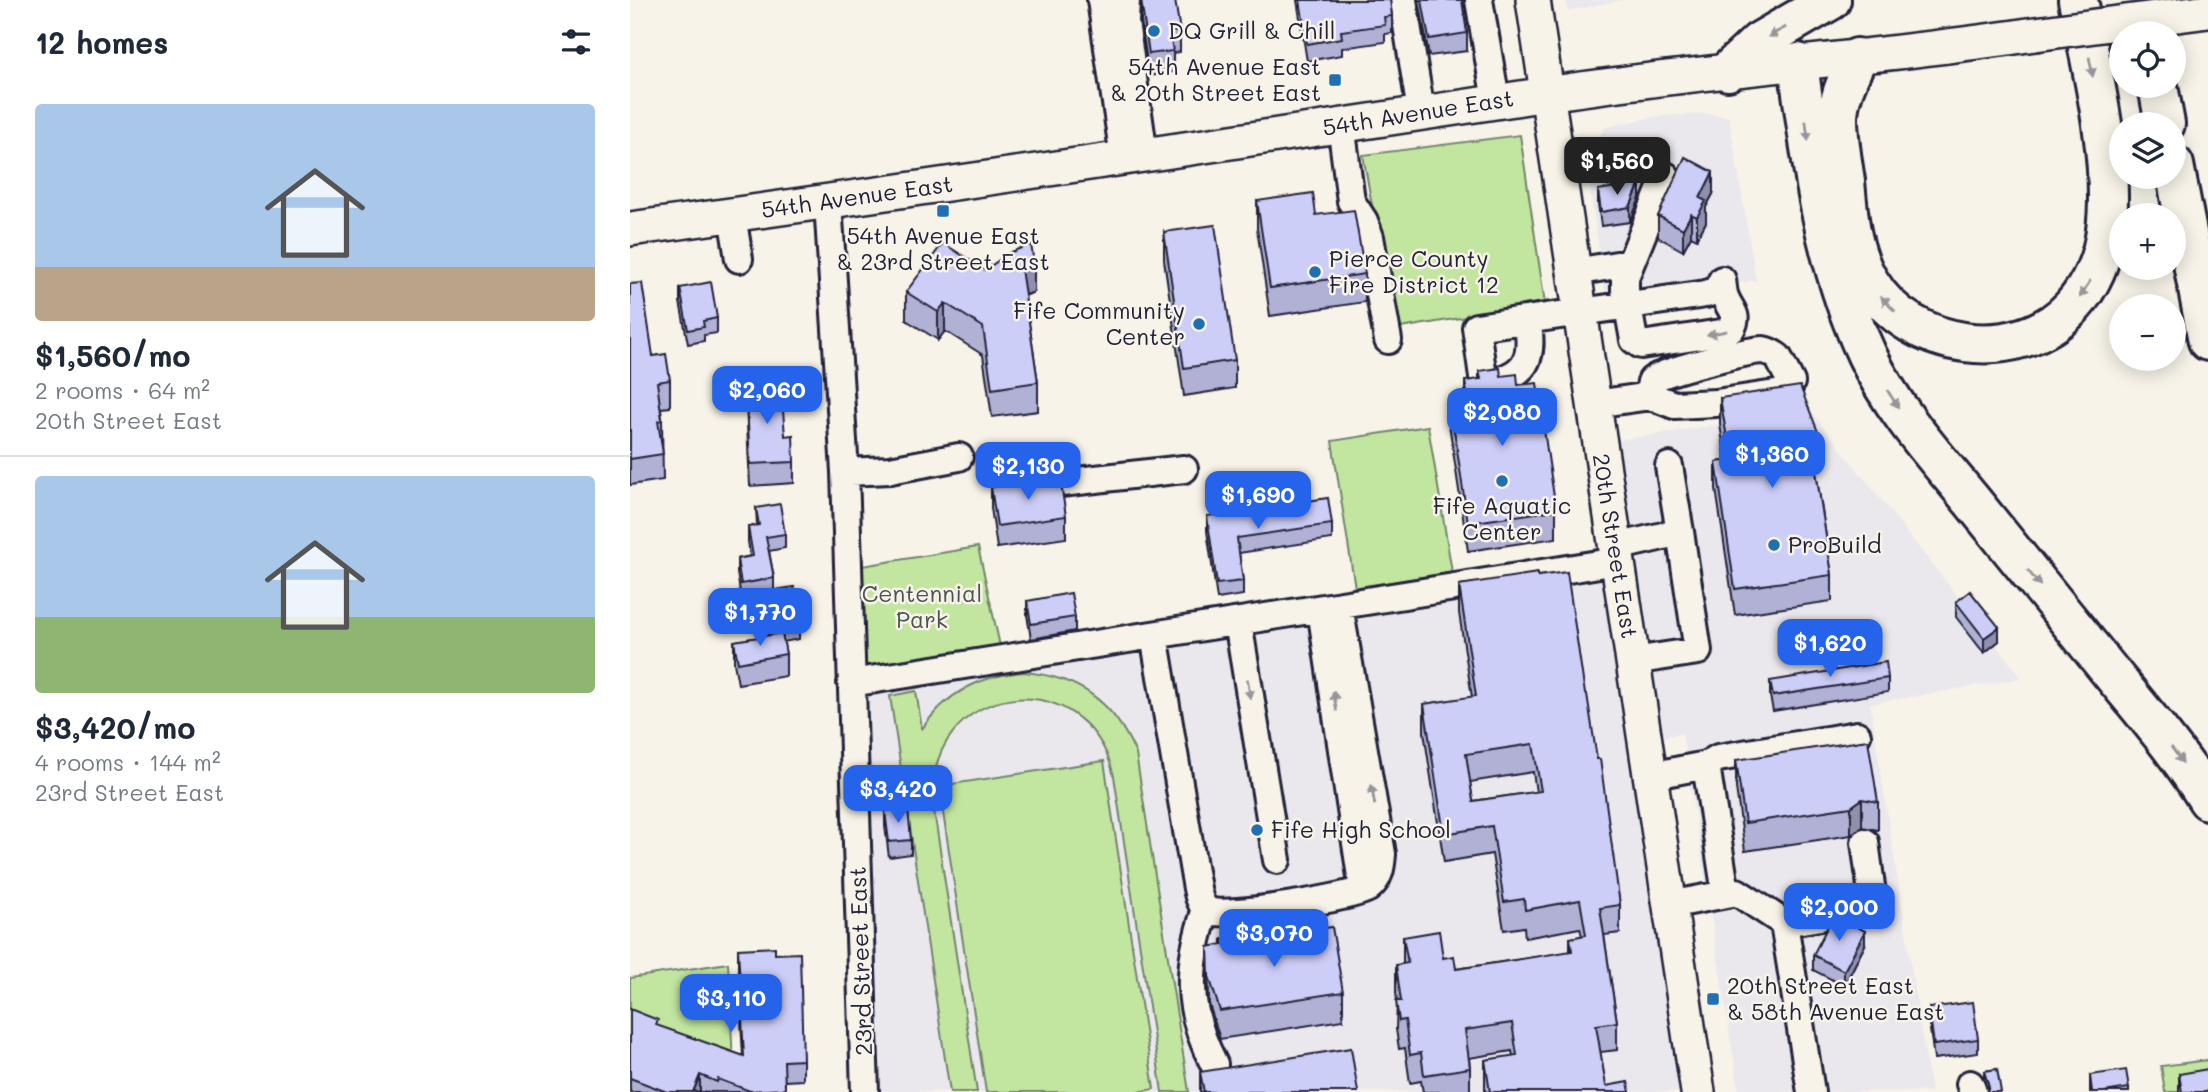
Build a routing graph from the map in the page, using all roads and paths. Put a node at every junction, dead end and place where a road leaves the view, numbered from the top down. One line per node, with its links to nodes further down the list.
1 (1101, 0): 18 (street)
2 (1125, 0): 18 (street)
3 (1403, 0): 16 (street)
4 (1479, 0): 15 (street)
5 (1533, 0): 14 (main road, 20th Street East)
6 (1831, 0): 13 (highway, one-way to 13)
7 (2078, 0): 11 (highway, one-way to 11)
8 (2141, 0): 10 (highway)
9 (2208, 11): 11 (main road, 54th Avenue East, bridge)
10 (2145, 21)
11 (1857, 58): 12 (main road, 54th Avenue East)
12 (1798, 63): 13 (main road, 54th Avenue East); 49 (highway, one-way to 49)
13 (1728, 71): 14 (main road, 54th Avenue East)
14 (1548, 93): 15 (main road, 54th Avenue East); 26 (main road, 20th Street East)
15 (1496, 101): 16 (main road, 54th Avenue East)
16 (1421, 112): 17 (main road, 54th Avenue East)
17 (1342, 124): 18 (main road, 54th Avenue East); 30 (street)
18 (1134, 157): 21 (main road, 54th Avenue East)
19 (1666, 176): 25 (street)
20 (2179, 189): 31 (highway)
21 (828, 202): 22 (main road, 54th Avenue East); 37 (street, 23rd Street East)
22 (732, 215): 23 (main road, 54th Avenue East); 24 (street)
23 (630, 229)
24 (739, 259)
25 (1629, 263): 26 (street); 27 (street)
26 (1574, 272): 28 (main road, 20th Street East)
27 (1628, 305): 27 (street, one-way to 27); 28 (street)
28 (1580, 312): 29 (street); 33 (main road, 20th Street East)
29 (1527, 320): 29 (street)
30 (1388, 340)
31 (2208, 341)
32 (1651, 396): 33 (street)
33 (1594, 404): 40 (main road, 20th Street East)
34 (959, 457): 37 (street)
35 (1669, 466): 39 (street)
36 (1184, 469): 38 (street)
37 (845, 472): 45 (street, 23rd Street East)
38 (1034, 486)
39 (1680, 532): 40 (street); 44 (street)
40 (1617, 554): 41 (street); 44 (main road, 20th Street East)
41 (1330, 607): 42 (street); 54 (street, one-way to 41)
42 (1238, 622): 43 (street); 51 (street, one-way to 51)
43 (1154, 635): 45 (street); 54 (street)
44 (1633, 661): 48 (main road, 20th Street East)
45 (851, 683): 57 (street, 23rd Street East)
46 (1857, 735): 47 (street)
47 (1706, 765): 48 (street); 52 (street)
48 (1650, 776): 53 (main road, 20th Street East)
49 (2208, 800)
50 (1865, 842): 55 (street)
51 (1277, 860)
52 (1726, 894): 53 (street); 55 (street)
53 (1670, 905): 58 (main road, 20th Street East)
54 (1206, 909): 56 (street)
55 (1784, 923): 59 (street)
56 (1214, 1064)
57 (865, 1092)
58 (1698, 1092)
59 (1811, 1092)

